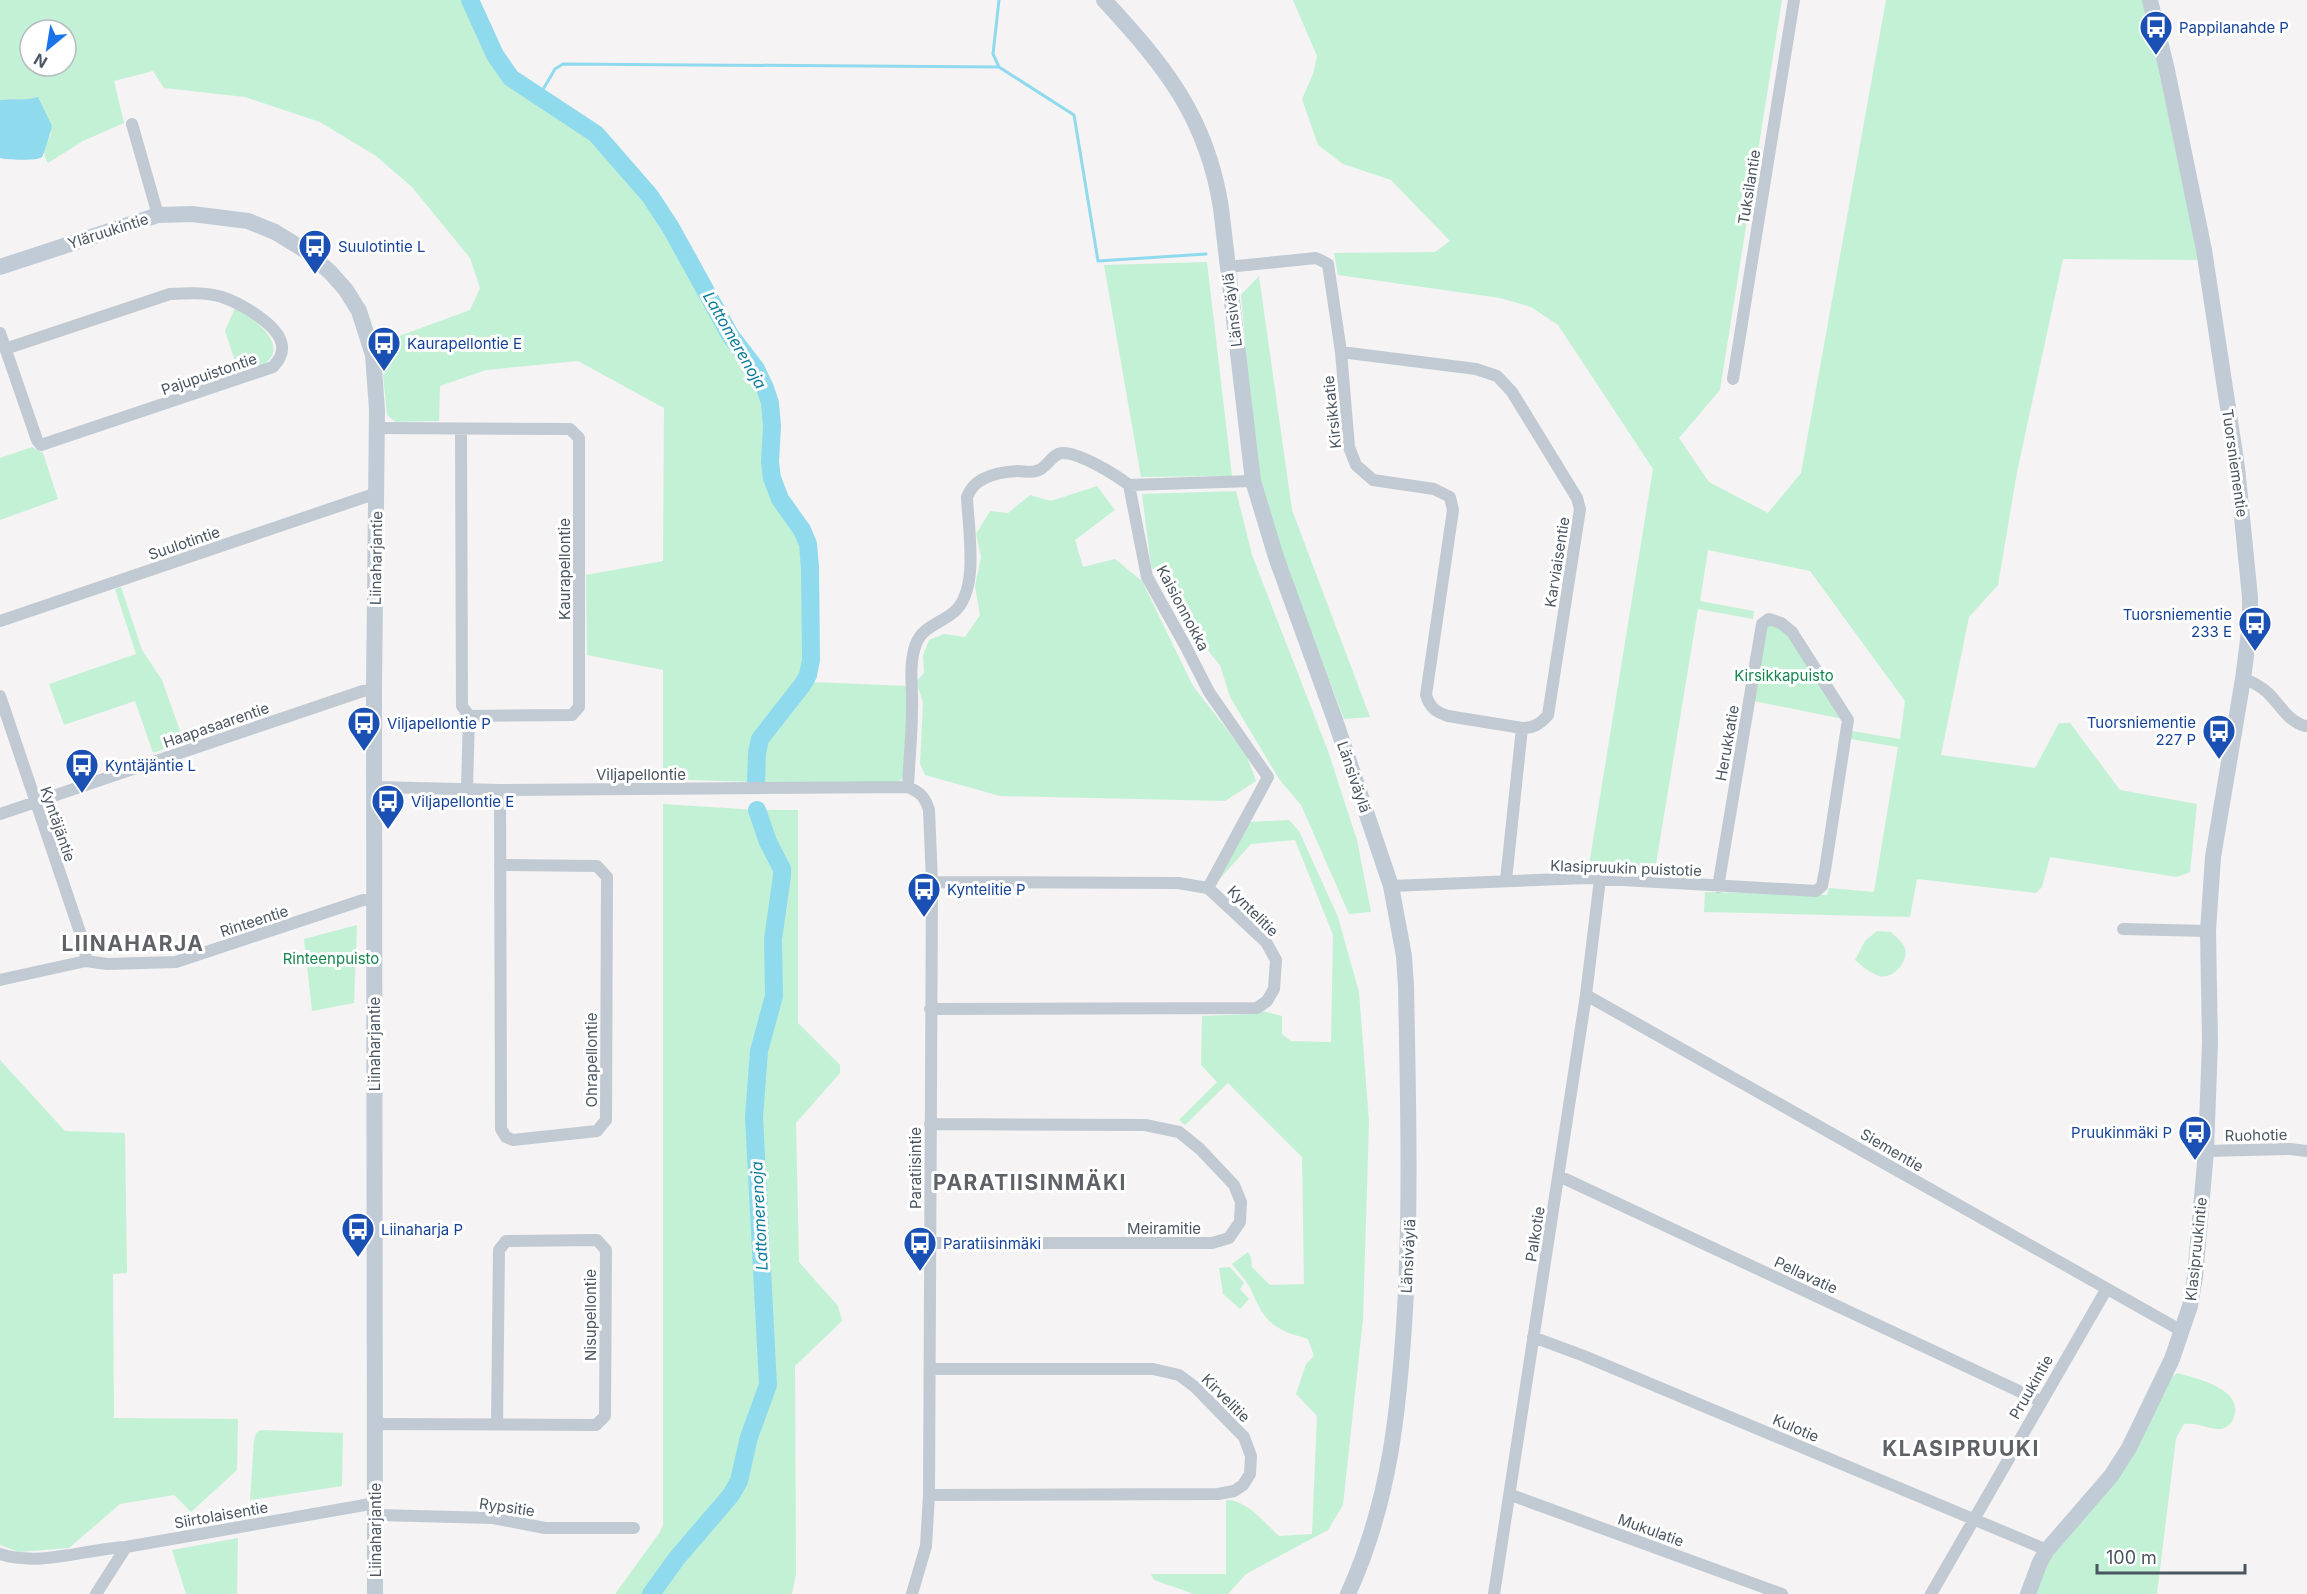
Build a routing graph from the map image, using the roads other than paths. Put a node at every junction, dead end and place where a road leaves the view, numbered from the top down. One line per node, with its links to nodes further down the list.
1 (1104, 0): 7 (main road, Länsiväylä)
2 (1794, 0): 11 (street, Tuksilantie)
3 (2150, 0): 18 (main road, Tuorsniementie)
4 (132, 124): 5 (street)
5 (158, 215): 6 (main road, Yläruukintie); 12 (main road, Yläruukintie)
6 (0, 267)
7 (1227, 267): 10 (street, Kirsikkatie); 14 (main road, Länsiväylä)
8 (0, 333): 9 (street, Pajupuistontie)
9 (5, 349): 9 (street, Pajupuistontie)
10 (1341, 352): 23 (street, Kirsikkatie); 23 (street, Karviaisentie)
11 (1733, 379)
12 (377, 428): 13 (street, Kaurapellontie); 16 (main road, Yläruukintie)
13 (461, 429): 21 (street); 21 (street, Kaurapellontie)
14 (1253, 481): 15 (street); 34 (main road, Länsiväylä)
15 (1129, 485): 25 (street); 37 (street, Kaisionnokka)
16 (377, 493): 17 (street, Suulotintie); 19 (main road, Liinaharjantie)
17 (0, 621)
18 (2243, 679): 22 (street); 40 (main road, Tuorsniementie)
19 (374, 690): 24 (main road, Liinaharjantie); 28 (street, Haapasaarentie)
20 (0, 696): 28 (street, Kyntäjäntie)
21 (469, 716): 26 (street)
22 (2305, 726)
23 (1522, 728): 32 (street)
24 (375, 787): 26 (street, Viljapellontie); 38 (main road, Liinaharjantie)
25 (908, 787): 27 (street, Viljapellontie); 33 (street, Paratiisintie)
26 (467, 788): 27 (street, Viljapellontie)
27 (500, 790): 30 (street, Ohrapellontie)
28 (35, 802): 29 (street, Haapasaarentie); 41 (street, Kyntäjäntie)
29 (0, 814)
30 (500, 865): 30 (street, Ohrapellontie)
31 (1600, 879): 32 (street, Klasipruukin puistotie); 36 (street, Klasipruukin puistotie); 43 (street, Palkotie)
32 (1506, 880): 34 (street, Klasipruukin puistotie)
33 (932, 882): 37 (street, Kyntelitie); 44 (street, Paratiisintie)
34 (1391, 886): 68 (main road, Länsiväylä)
35 (1821, 886): 36 (street, Klasipruukin puistotie); 36 (street, Herukkatie)
36 (1718, 887)
37 (1208, 888): 44 (street, Kyntelitie)
38 (374, 900): 41 (street, Rinteentie); 55 (main road, Liinaharjantie)
39 (2123, 929): 40 (street)
40 (2208, 930): 46 (main road, Klasipruukintie)
41 (86, 961): 42 (street, Rinteentie)
42 (0, 980)
43 (1586, 995): 48 (street, Palkotie); 50 (street, Siementie)
44 (930, 1009): 45 (street, Paratiisintie)
45 (930, 1124): 49 (street, Paratiisintie); 49 (street, Meiramitie)
46 (2206, 1151): 47 (street, Ruohotie); 51 (main road, Klasipruukintie)
47 (2307, 1151)
48 (1559, 1176): 52 (street, Palkotie); 54 (street, Pellavatie)
49 (930, 1244): 53 (street, Paratiisintie)
50 (2106, 1290): 51 (street, Siementie); 54 (street, Pruukintie)
51 (2182, 1331): 63 (main road, Klasipruukintie)
52 (1533, 1337): 58 (street, Palkotie); 60 (street, Kulotie)
53 (931, 1369): 57 (street, Paratiisintie); 57 (street, Kirvelitie)
54 (2040, 1401): 60 (street, Pruukintie)
55 (374, 1424): 56 (street, Nisupellontie); 59 (main road, Liinaharjantie)
56 (497, 1424): 56 (street, Nisupellontie)
57 (929, 1495): 67 (street, Paratiisintie)
58 (1511, 1495): 69 (street, Palkotie); 70 (street, Mukulatie)
59 (376, 1509): 61 (street, Rypsitie); 62 (street, Siirtolaisentie); 66 (main road, Liinaharjantie)
60 (1975, 1518): 63 (street, Kulotie); 71 (street, Pruukintie)
61 (634, 1528)
62 (126, 1547): 64 (street, Siirtolaisentie); 65 (street)
63 (2047, 1550): 72 (main road, Klasipruukintie)
64 (0, 1554)
65 (96, 1594)
66 (375, 1594)
67 (912, 1594)
68 (1348, 1594)
69 (1494, 1594)
70 (1782, 1594)
71 (1931, 1594)
72 (2028, 1594)

